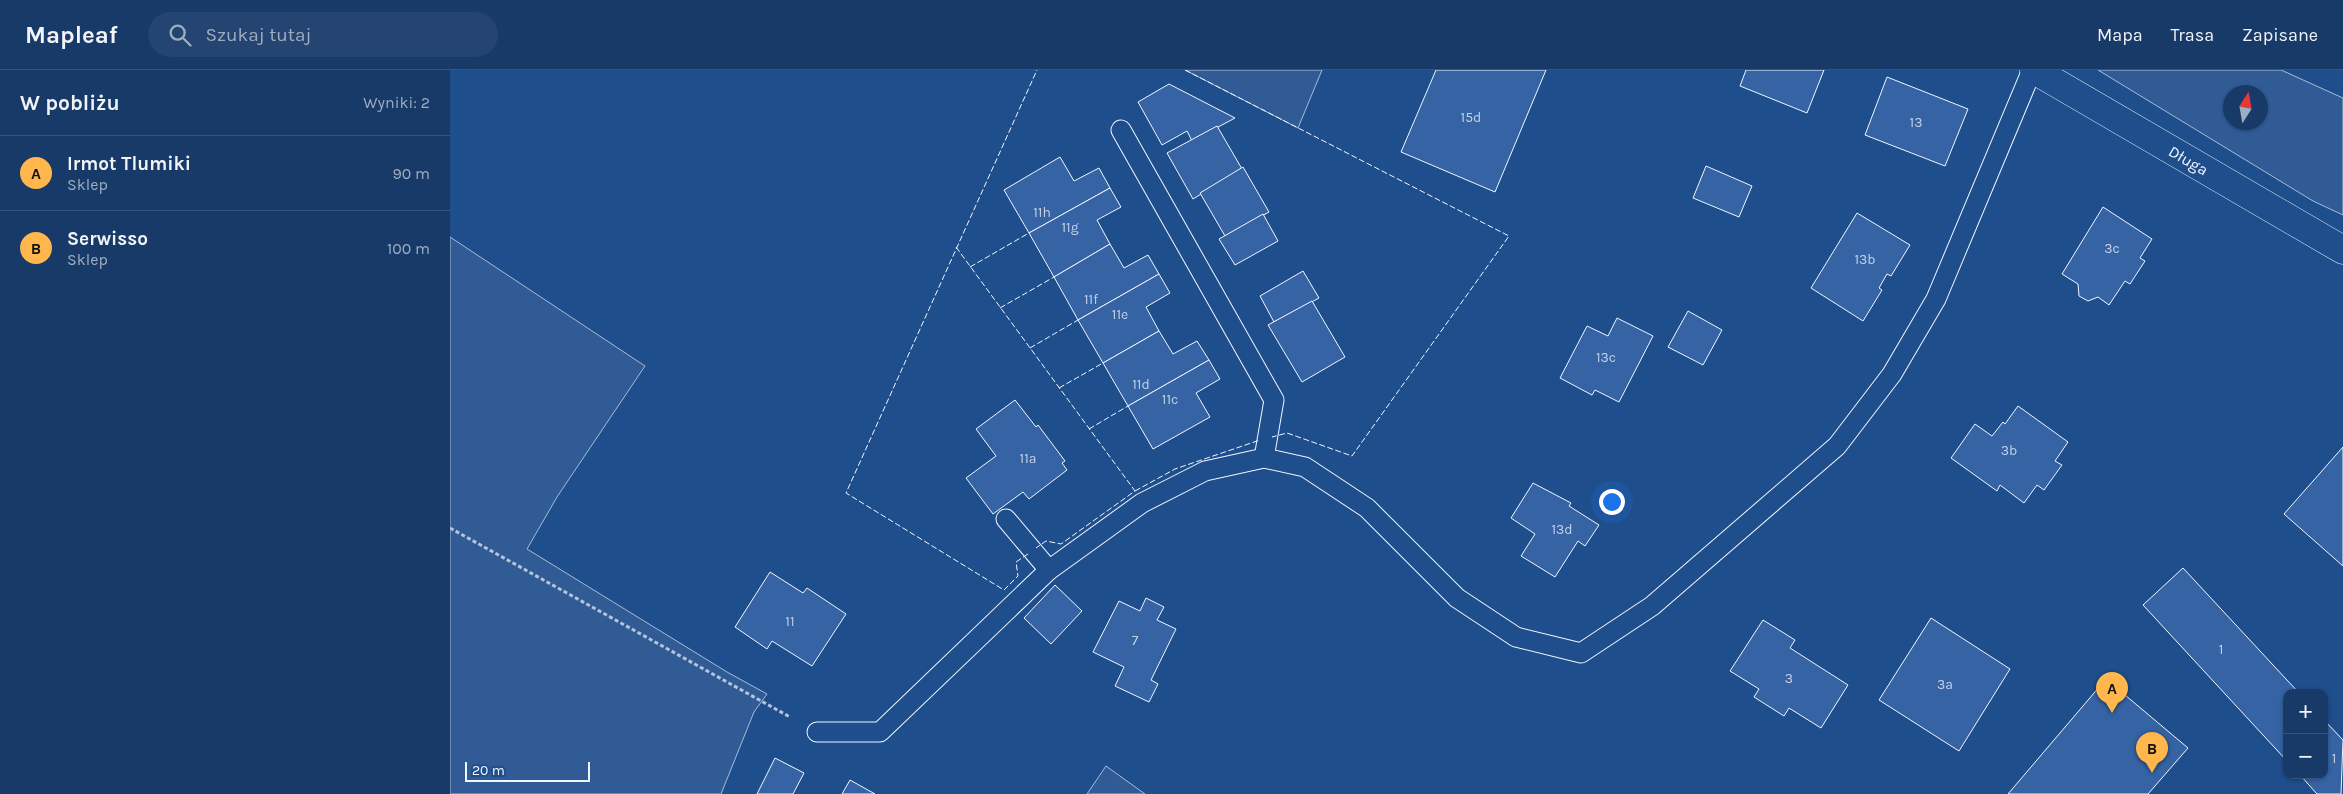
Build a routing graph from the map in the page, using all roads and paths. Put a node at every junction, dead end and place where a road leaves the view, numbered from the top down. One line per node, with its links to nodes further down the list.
1 (2033, 70): 3 (street, Długa); 4 (lane)
2 (1121, 130): 4 (lane)
3 (2343, 250)
4 (1264, 458): 7 (lane)
5 (1006, 520): 7 (lane)
6 (450, 528): 8 (path)
7 (1048, 570): 8 (lane)
8 (817, 732)

